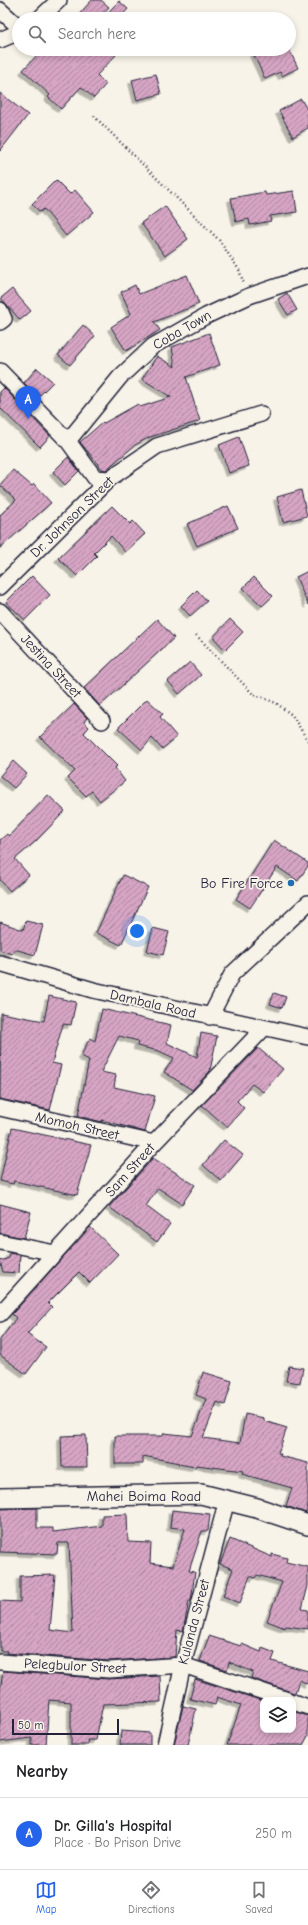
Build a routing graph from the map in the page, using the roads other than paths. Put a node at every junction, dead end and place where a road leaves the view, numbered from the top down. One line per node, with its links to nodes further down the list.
1 (59, 0): 3 (street)
2 (0, 10): 4 (street)
3 (46, 12)
4 (12, 21)
5 (12, 35): 6 (street)
6 (0, 40)
7 (308, 276): 12 (street, Coba Town)
8 (0, 310): 9 (street)
9 (0, 322)
10 (0, 371): 12 (street)
11 (261, 414): 13 (street, Dr. Johnson Street)
12 (68, 441): 13 (street)
13 (109, 479): 14 (street, Dr. Johnson Street)
14 (0, 587)
15 (0, 611): 16 (street, Jestina Street)
16 (102, 721)
17 (308, 903): 19 (street)
18 (0, 963): 19 (street, Dambala Road)
19 (210, 1016): 20 (street, Dambala Road)
20 (264, 1028): 21 (street, Dambala Road); 23 (street, Sam Street)
21 (308, 1037)
22 (0, 1108): 23 (street, Momoh Street)
23 (154, 1143): 25 (street, Sam Street)
24 (0, 1242): 25 (street)
25 (55, 1253): 26 (street, Sam Street)
26 (0, 1314)
27 (0, 1498): 28 (main road, Mahei Boima Road)
28 (227, 1500): 29 (main road, Mahei Boima Road); 31 (street, Kulanda Street)
29 (308, 1525)
30 (0, 1662): 31 (street, Pelegbulor Street)
31 (183, 1665): 32 (street, Pelegbulor Street); 35 (street, Kulanda Street)
32 (279, 1697)
33 (296, 1703): 34 (street)
34 (308, 1707)
35 (165, 1745)

